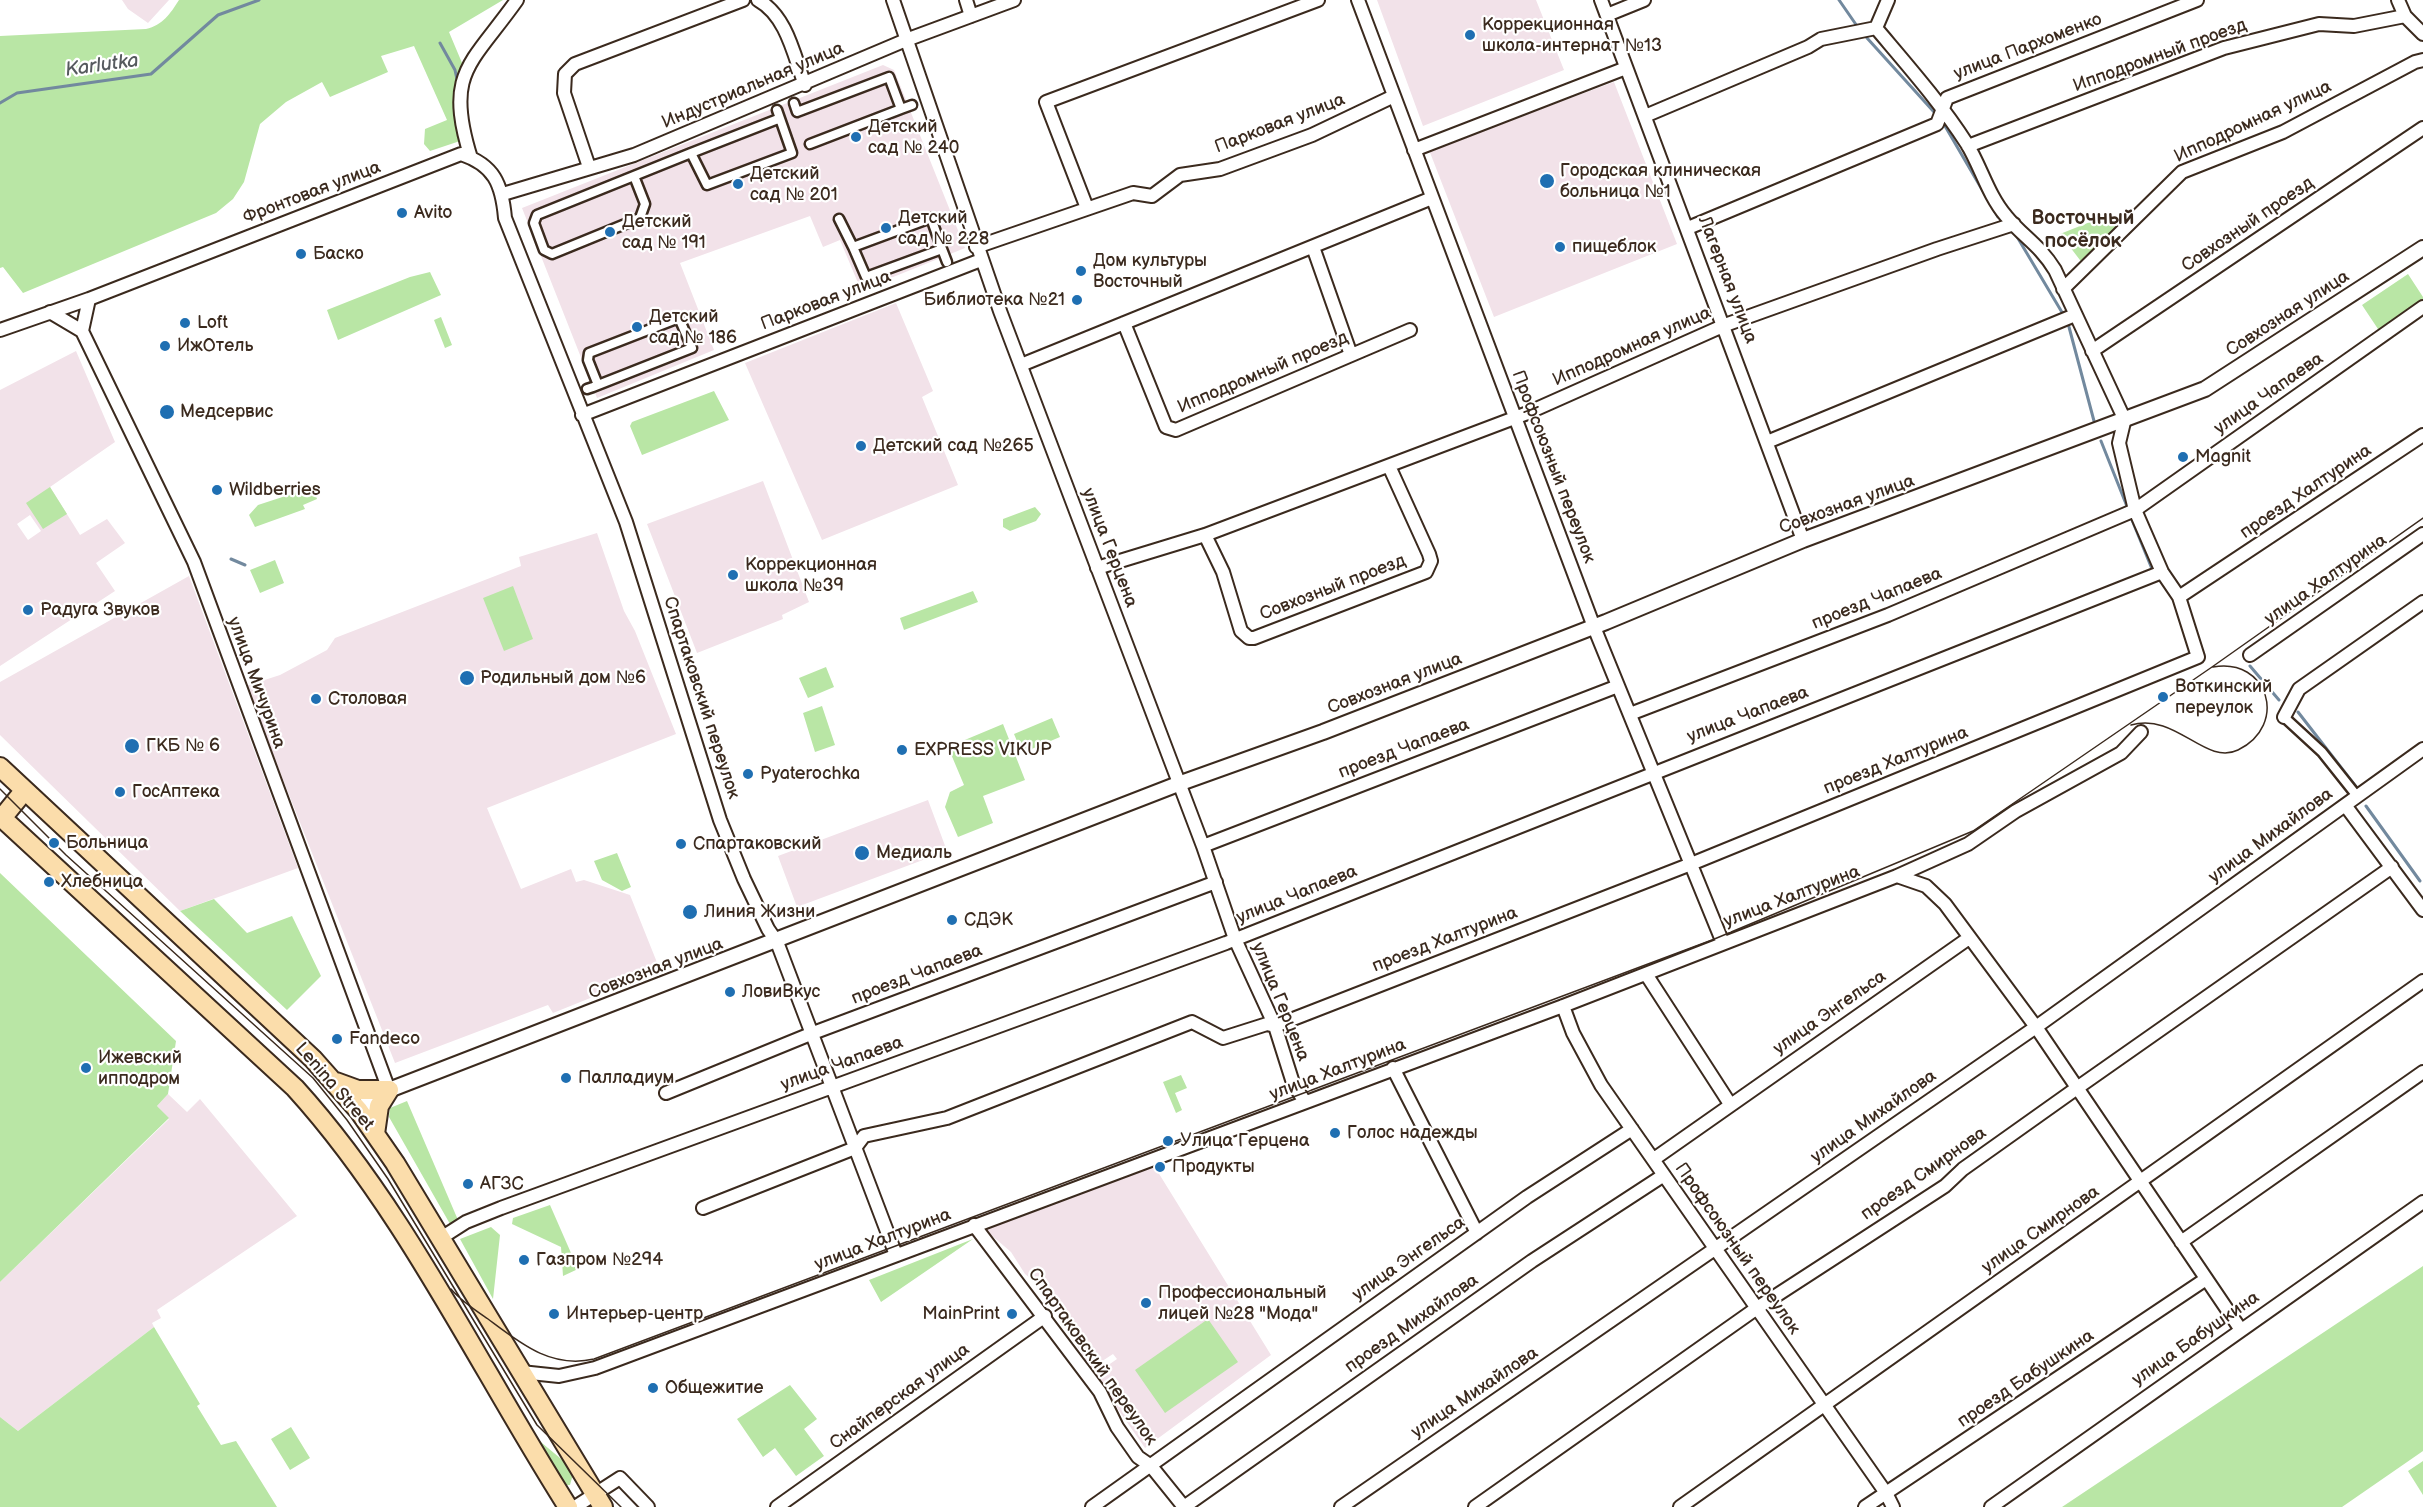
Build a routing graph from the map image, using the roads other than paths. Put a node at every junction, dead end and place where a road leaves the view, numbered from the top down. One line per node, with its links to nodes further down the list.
1 (517, 0): 34 (street)
2 (743, 0): 35 (street)
3 (758, 0): 22 (street)
4 (893, 0): 19 (street, улица Герцена)
5 (966, 0): 15 (street)
6 (1014, 0): 15 (street, Индустриальная улица)
7 (1318, 0): 39 (street)
8 (1358, 0): 23 (street, Профсоюзный переулок)
9 (1601, 0): 14 (street, Лагерная улица)
10 (1644, 0): 14 (street)
11 (1888, 0): 17 (street)
12 (2198, 0): 26 (street, улица Пархоменко)
13 (2398, 0): 16 (street)
14 (1607, 15): 21 (street, Лагерная улица)
15 (972, 16): 19 (street, Индустриальная улица)
16 (2405, 16): 18 (street); 31 (street, Ипподромный проезд)
17 (1876, 28): 26 (street); 28 (street)
18 (2423, 34)
19 (906, 40): 22 (street, Индустриальная улица); 43 (street, улица Герцена)
20 (2423, 60): 50 (street, Ипподромная улица)
21 (1626, 68): 28 (street, Лагерная улица); 32 (street)
22 (805, 85): 35 (street, Индустриальная улица)
23 (1394, 96): 32 (street, Профсоюзный переулок); 39 (street, Парковая улица)
24 (794, 103): 27 (street)
25 (912, 105): 27 (street)
26 (1943, 106): 31 (street); 42 (street, улица Пархоменко)
27 (901, 109): 30 (street)
28 (1645, 116): 42 (street, Лагерная улица)
29 (2423, 128): 60 (street, Совхозный проезд)
30 (810, 144)
31 (1968, 146): 41 (street)
32 (1414, 150): 38 (street, Профсоюзный переулок)
33 (691, 153): 33 (street); 36 (street)
34 (471, 158): 37 (street, Спартаковский переулок); 51 (street, Фронтовая улица)
35 (590, 167): 37 (street, Индустриальная улица)
36 (634, 176): 36 (street)
37 (502, 194): 65 (street, Спартаковский переулок)
38 (1432, 198): 44 (street); 66 (street, Профсоюзный переулок)
39 (1087, 208): 43 (street, Парковая улица)
40 (839, 219): 45 (street)
41 (2014, 224): 50 (street); 56 (street, Ипподромная улица)
42 (1688, 228): 56 (street, Лагерная улица)
43 (976, 247): 48 (street, улица Герцена)
44 (1313, 247): 55 (street); 61 (street)
45 (853, 248): 47 (street); 47 (street)
46 (2423, 248): 67 (street, Совхозная улица)
47 (942, 249): 49 (street)
48 (981, 260): 62 (street, улица Герцена); 65 (street, Парковая улица)
49 (948, 262)
50 (2063, 289): 54 (street)
51 (89, 299): 53 (street, Фронтовая улица); 59 (street)
52 (2423, 307): 71 (street, улица Чапаева)
53 (50, 312): 57 (street, Фронтовая улица); 59 (street)
54 (2074, 315): 60 (street); 69 (street)
55 (1124, 323): 61 (street, Ипподромный проезд); 62 (street)
56 (1725, 325): 66 (street, Ипподромная улица); 69 (street, Лагерная улица)
57 (0, 330)
58 (1410, 330): 61 (street, Ипподромный проезд)
59 (82, 331): 115 (street, улица Мичурина)
60 (2092, 351): 67 (street)
61 (1351, 355)
62 (1021, 365): 75 (street, улица Герцена)
63 (598, 385): 63 (street); 64 (street)
64 (587, 389)
65 (582, 415): 102 (street, Спартаковский переулок)
66 (1514, 418): 70 (street, Ипподромная улица); 79 (street, Профсоюзный переулок)
67 (2124, 422): 71 (street); 74 (street, Совхозная улица)
68 (2423, 435): 77 (street, проезд Халтурина)
69 (1767, 442): 74 (street, Лагерная улица)
70 (1389, 465): 73 (street, Ипподромная улица); 73 (street, Совхозный проезд)
71 (2135, 510): 76 (street); 82 (street, проезд Чапаева)
72 (2423, 534): 80 (street, улица Халтурина)
73 (1205, 536): 75 (street, Ипподромная улица)
74 (1803, 540): 79 (street, Совхозная улица)
75 (1097, 568): 88 (street, улица Герцена)
76 (2162, 572): 77 (street); 87 (street, улица Чапаева)
77 (2179, 597): 94 (street, проезд Халтурина)
78 (2423, 602): 83 (street)
79 (1594, 627): 81 (street, Профсоюзный переулок); 88 (street, Совхозная улица)
80 (2250, 655)
81 (1618, 686): 82 (street, Профсоюзный переулок); 93 (street, проезд Чапаева)
82 (1629, 714): 87 (street, Профсоюзный переулок)
83 (2284, 717): 90 (street)
84 (2141, 732): 96 (street, улица Халтурина)
85 (2423, 749): 90 (street, улица Михайлова)
86 (0, 768): 89 (main road, Lenina Street)
87 (1654, 771): 94 (street, Профсоюзный переулок); 101 (street, улица Чапаева)
88 (1178, 784): 93 (street, улица Герцена); 102 (street, Совхозная улица)
89 (24, 791): 92 (main road); 112 (main road, Lenina Street)
90 (2357, 796): 91 (street, улица Михайлова)
91 (2345, 805): 95 (street); 108 (street, улица Михайлова)
92 (1, 817): 120 (main road, Lenina Street)
93 (1203, 846): 97 (street, улица Герцена)
94 (1690, 864): 103 (street, Профсоюзный переулок); 107 (street, проезд Халтурина)
95 (2392, 867): 98 (street); 114 (street, проезд Смирнова)
96 (1897, 876): 100 (street); 103 (street, улица Халтурина)
97 (1216, 882): 101 (street, улица Герцена); 109 (street, проезд Чапаева)
98 (2419, 895): 99 (street)
99 (2423, 910)
100 (1969, 938): 108 (street); 118 (street, улица Энгельса)
101 (1235, 939): 107 (street, улица Герцена); 113 (street, улица Чапаева)
102 (777, 942): 109 (street, Спартаковский переулок); 115 (street, Совхозная улица)
103 (1723, 943): 104 (street, улица Халтурина)
104 (1646, 974): 106 (street, улица Халтурина); 118 (street)
105 (2423, 981): 126 (street, улица Смирнова)
106 (1563, 1005): 110 (street, улица Халтурина); 121 (street, Профсоюзный переулок)
107 (1275, 1026): 117 (street, улица Герцена); 123 (street, проезд Халтурина)
108 (2036, 1027): 114 (street); 133 (street, улица Михайлова)
109 (813, 1033): 113 (street, Спартаковский переулок); 116 (street, проезд Чапаева)
110 (1393, 1068): 117 (street, улица Халтурина); 130 (street)
111 (2423, 1072): 132 (street)
112 (333, 1081): 115 (main road); 119 (main road, Lenina Street)
113 (834, 1086): 123 (street, Спартаковский переулок); 131 (street, улица Чапаева)
114 (2077, 1088): 126 (street); 136 (street, проезд Смирнова)
115 (389, 1090): 119 (street, Совхозная улица); 122 (main road)
116 (666, 1093)
117 (1305, 1102): 129 (street, улица Халтурина)
118 (1730, 1104): 124 (street, улица Энгельса)
119 (359, 1111): 120 (main road); 122 (main road, Lenina Street)
120 (331, 1128): 145 (main road, Lenina Street)
121 (1632, 1129): 124 (street, Профсоюзный переулок); 130 (street, улица Энгельса)
122 (375, 1134): 131 (main road, Lenina Street)
123 (855, 1148): 128 (street, проезд Халтурина); 134 (street, Спартаковский переулок)
124 (1654, 1159): 125 (street, Профсоюзный переулок)
125 (1664, 1175): 133 (street, Профсоюзный переулок); 150 (street, проезд Михайлова)
126 (2140, 1182): 132 (street); 140 (street, улица Смирнова)
127 (2423, 1202): 138 (street, улица Бабушкина)
128 (703, 1208)
129 (974, 1225): 134 (street, улица Халтурина); 137 (street, Спартаковский переулок)
130 (1477, 1233): 141 (street, улица Энгельса)
131 (441, 1238): 139 (main road, Lenina Street)
132 (2181, 1242): 135 (street)
133 (1716, 1250): 136 (street, Профсоюзный переулок); 151 (street, улица Михайлова)
134 (896, 1255): 139 (street, улица Халтурина)
135 (2206, 1279): 138 (street); 142 (street, проезд Бабушкина)
136 (1757, 1308): 140 (street, Профсоюзный переулок); 152 (street, проезд Смирнова)
137 (1044, 1316): 141 (street, Спартаковский переулок); 148 (street, Снайперская улица)
138 (2241, 1330): 144 (street, улица Бабушкина)
139 (521, 1372): 143 (main road, Lenina Street)
140 (1823, 1406): 142 (street, Профсоюзный переулок); 153 (street, улица Смирнова)
141 (1151, 1466): 149 (street, улица Энгельса); 150 (street, Спартаковский переулок)
142 (1886, 1493): 154 (street, проезд Бабушкина); 155 (street, Профсоюзный переулок)
143 (599, 1501): 146 (street); 147 (street)
144 (1994, 1506)
145 (568, 1507)
146 (575, 1507)
147 (648, 1507)
148 (777, 1507)
149 (1092, 1507)
150 (1184, 1507)
151 (1341, 1507)
152 (1475, 1507)
153 (1680, 1507)
154 (1865, 1507)
155 (1893, 1507)

